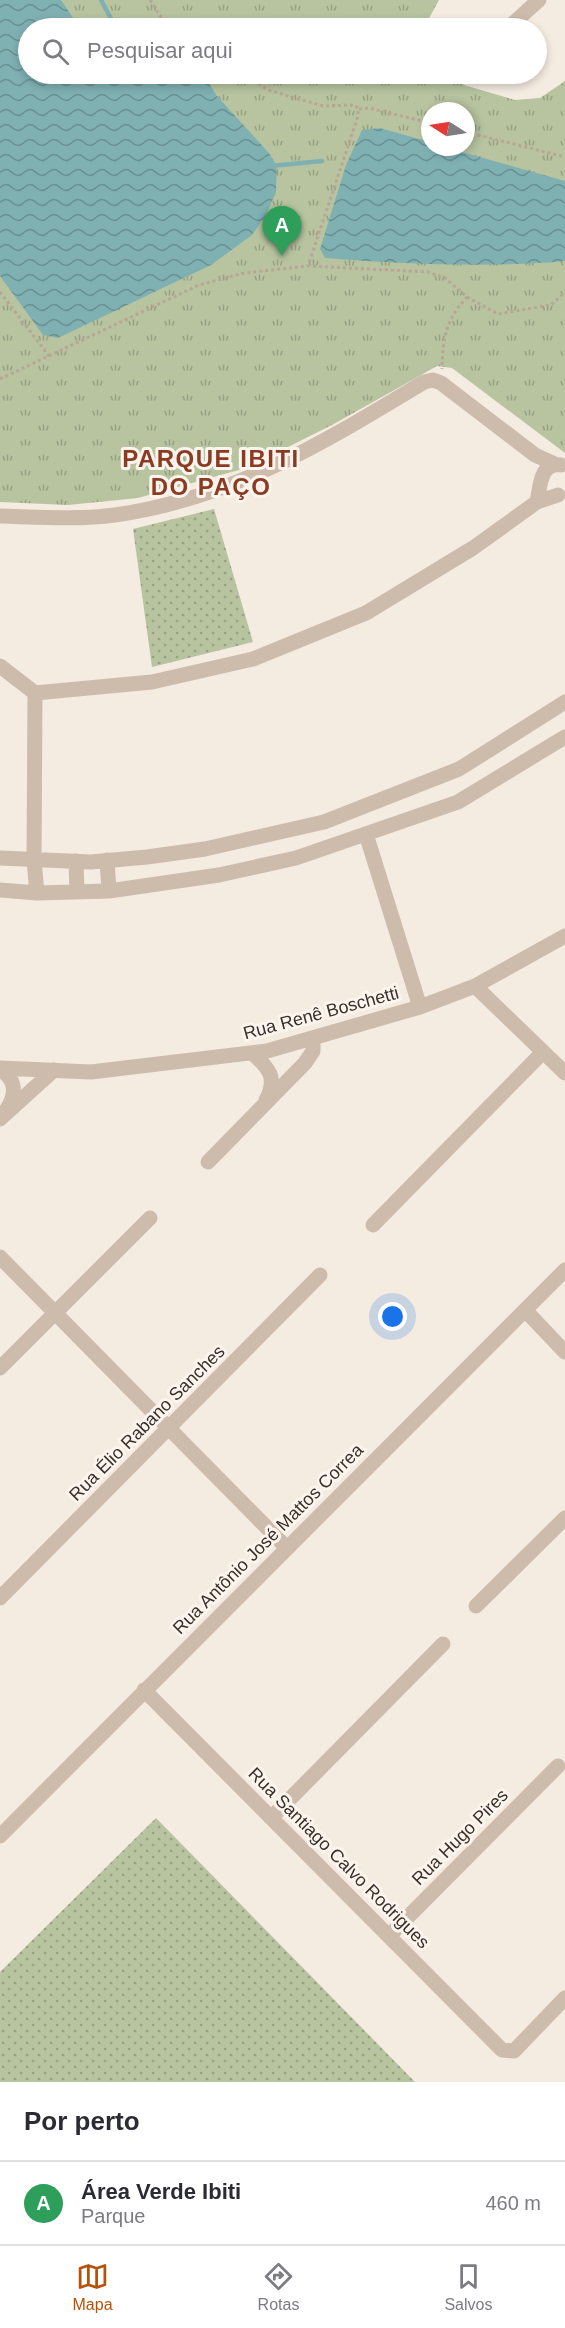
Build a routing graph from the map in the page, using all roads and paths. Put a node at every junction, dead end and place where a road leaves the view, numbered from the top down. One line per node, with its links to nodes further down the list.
1 (150, 0): 3 (path)
2 (539, 0): 4 (street)
3 (163, 18)
4 (519, 18)
5 (259, 84): 6 (path)
6 (358, 109): 7 (path); 10 (path)
7 (421, 121)
8 (475, 134): 9 (path)
9 (565, 157)
10 (308, 266): 13 (path); 14 (path)
11 (0, 292): 14 (path)
12 (565, 292): 13 (path)
13 (467, 297): 16 (path)
14 (49, 357): 15 (path)
15 (0, 379)
16 (441, 383): 17 (street); 22 (street)
17 (535, 455): 18 (street); 19 (street)
18 (560, 466): 19 (street)
19 (542, 478): 20 (street); 21 (street)
20 (562, 494): 21 (street)
21 (537, 502): 24 (street)
22 (0, 516)
23 (0, 666): 24 (street)
24 (35, 693): 29 (street)
25 (565, 702): 30 (street)
26 (565, 737): 27 (street)
27 (366, 834): 33 (street); 38 (street)
28 (0, 858): 29 (street)
29 (34, 860): 31 (street); 35 (street)
30 (107, 860): 31 (street); 33 (street)
31 (76, 861): 34 (street)
32 (0, 890): 35 (street)
33 (109, 891): 34 (street)
34 (77, 892): 35 (street)
35 (37, 893)
36 (565, 936): 37 (street, Rua Renê Boschetti)
37 (475, 986): 38 (street, Rua Renê Boschetti); 40 (street)
38 (420, 1007): 39 (street, Rua Renê Boschetti)
39 (313, 1038): 41 (street, Rua Renê Boschetti); 45 (street)
40 (543, 1052): 44 (street); 49 (street)
41 (252, 1053): 43 (street, Rua Renê Boschetti); 45 (street)
42 (0, 1068): 43 (street, Rua Renê Boschetti); 46 (street)
43 (54, 1070): 46 (street)
44 (565, 1073)
45 (263, 1106): 47 (street)
46 (0, 1119)
47 (207, 1162)
48 (150, 1218): 54 (street)
49 (373, 1225)
50 (0, 1257): 54 (street)
51 (565, 1270): 53 (street, Rua Antônio José Mattos Correa)
52 (320, 1275): 57 (street, Rua Élio Rabano Sanches)
53 (525, 1310): 55 (street); 59 (street, Rua Antônio José Mattos Correa)
54 (55, 1313): 56 (street); 57 (street)
55 (565, 1352)
56 (0, 1368)
57 (169, 1428): 59 (street); 60 (street, Rua Élio Rabano Sanches)
58 (565, 1518): 61 (street)
59 (287, 1548): 63 (street, Rua Antônio José Mattos Correa)
60 (0, 1598)
61 (476, 1606)
62 (444, 1644): 65 (street)
63 (144, 1690): 65 (street, Rua Santiago Calvo Rodrigues); 66 (street, Rua Antônio José Mattos Correa)
64 (558, 1766): 67 (street, Rua Hugo Pires)
65 (272, 1818): 67 (street, Rua Santiago Calvo Rodrigues)
66 (0, 1836)
67 (389, 1936): 68 (street, Rua Santiago Calvo Rodrigues)
68 (565, 1998)

